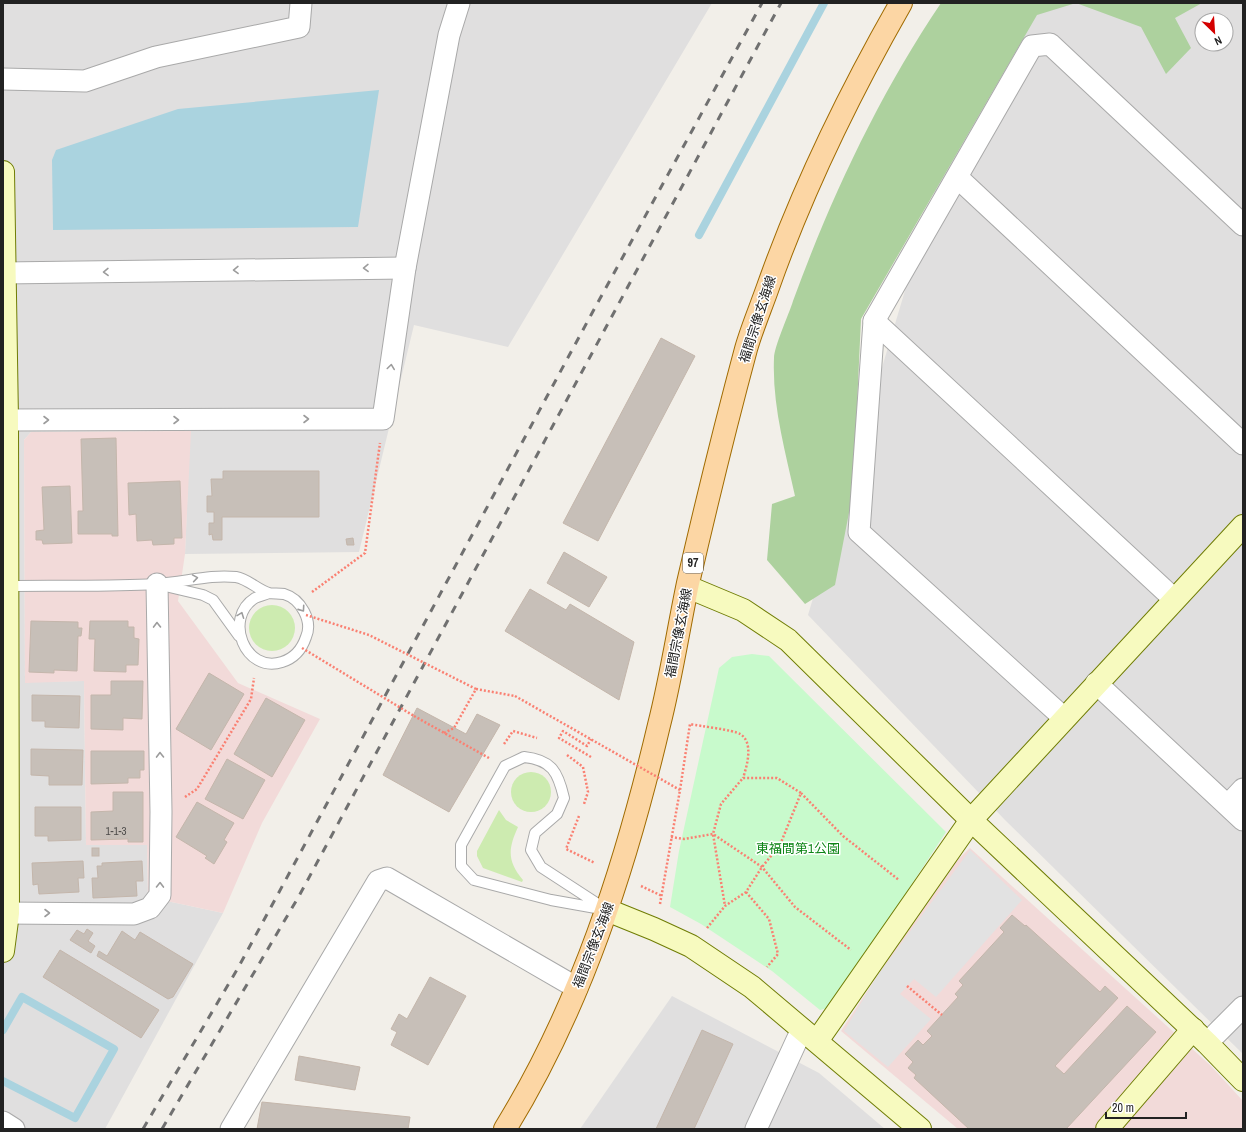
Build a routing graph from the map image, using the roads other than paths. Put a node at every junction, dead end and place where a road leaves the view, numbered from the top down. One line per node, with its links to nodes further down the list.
1 (301, 3): 4 (street)
2 (459, 3): 8 (street)
3 (901, 3): 16 (main road, 福間宗像玄海線 / 97)
4 (3, 79)
5 (3, 172): 9 (street)
6 (958, 178): 7 (street); 10 (street); 12 (street)
7 (1243, 225)
8 (405, 268): 9 (street, one-way to 9); 11 (street, one-way to 8)
9 (3, 273): 11 (street)
10 (874, 322): 18 (street); 21 (street)
11 (5, 420): 15 (street)
12 (1243, 444)
13 (1243, 526): 18 (street)
14 (157, 584): 15 (lane); 17 (lane, one-way to 17); 19 (lane); 27 (street, one-way to 14)
15 (5, 586): 27 (street)
16 (688, 586): 24 (street); 26 (main road, 福間宗像玄海線 / 97)
17 (269, 593): 19 (lane, one-way to 17); 19 (lane, one-way to 19)
18 (1174, 599): 20 (street)
19 (239, 636)
20 (1096, 683): 21 (street); 23 (street)
21 (1064, 718): 24 (street)
22 (1243, 789): 23 (street)
23 (1228, 805): 25 (street)
24 (972, 820): 31 (street); 32 (street)
25 (1243, 820)
26 (607, 910): 26 (lane); 29 (main road, 福間宗像玄海線 / 97); 31 (street)
27 (6, 913): 28 (street)
28 (3, 951)
29 (577, 988): 36 (street); 37 (main road, 福間宗像玄海線 / 97)
30 (1243, 1007): 32 (street)
31 (810, 1035): 38 (street); 39 (street)
32 (1200, 1036): 33 (street); 40 (street)
33 (1243, 1080)
34 (3, 1122): 35 (street)
35 (14, 1129)
36 (230, 1129)
37 (505, 1129)
38 (756, 1129)
39 (920, 1129)
40 (1108, 1129)

